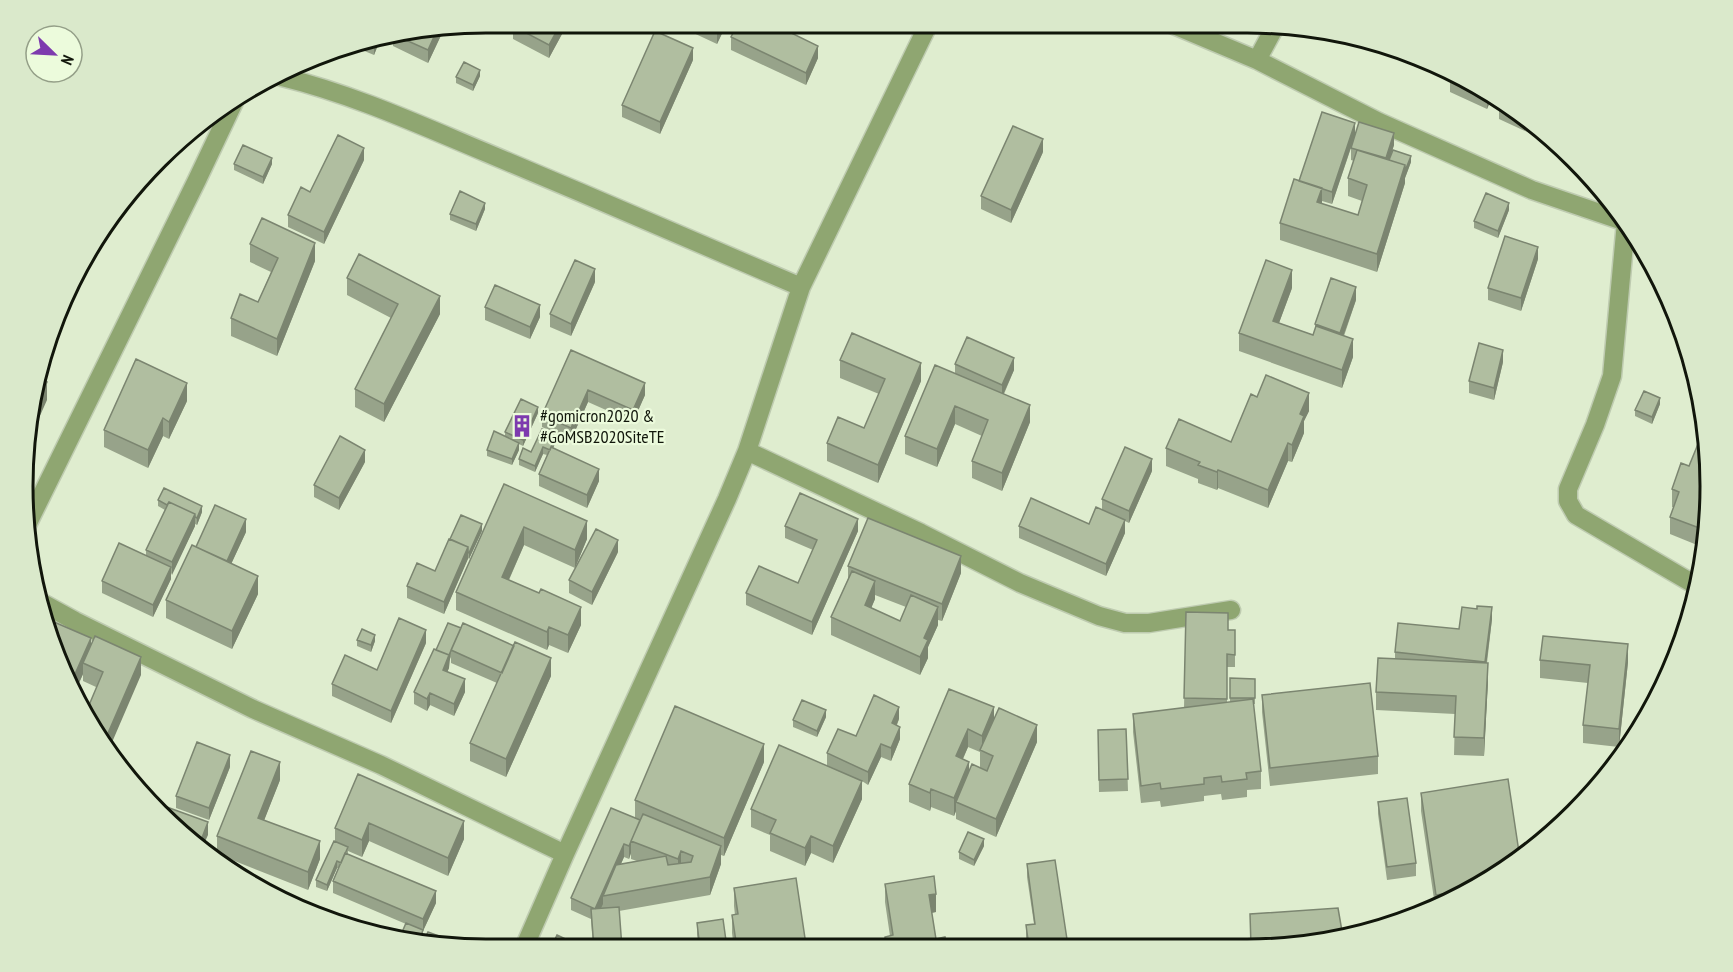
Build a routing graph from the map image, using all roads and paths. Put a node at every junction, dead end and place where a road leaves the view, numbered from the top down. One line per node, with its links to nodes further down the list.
1 (924, 33): 9 (street)
2 (1193, 33): 4 (street)
3 (1272, 34): 4 (street)
4 (1257, 60): 7 (street)
5 (288, 79): 9 (street)
6 (229, 113): 11 (street)
7 (1611, 217)
8 (1625, 235): 12 (street)
9 (801, 287): 10 (street)
10 (747, 451): 14 (street); 15 (street)
11 (34, 511)
12 (1689, 582)
13 (49, 607): 15 (street)
14 (1232, 610)
15 (565, 854): 16 (street)
16 (528, 939)

